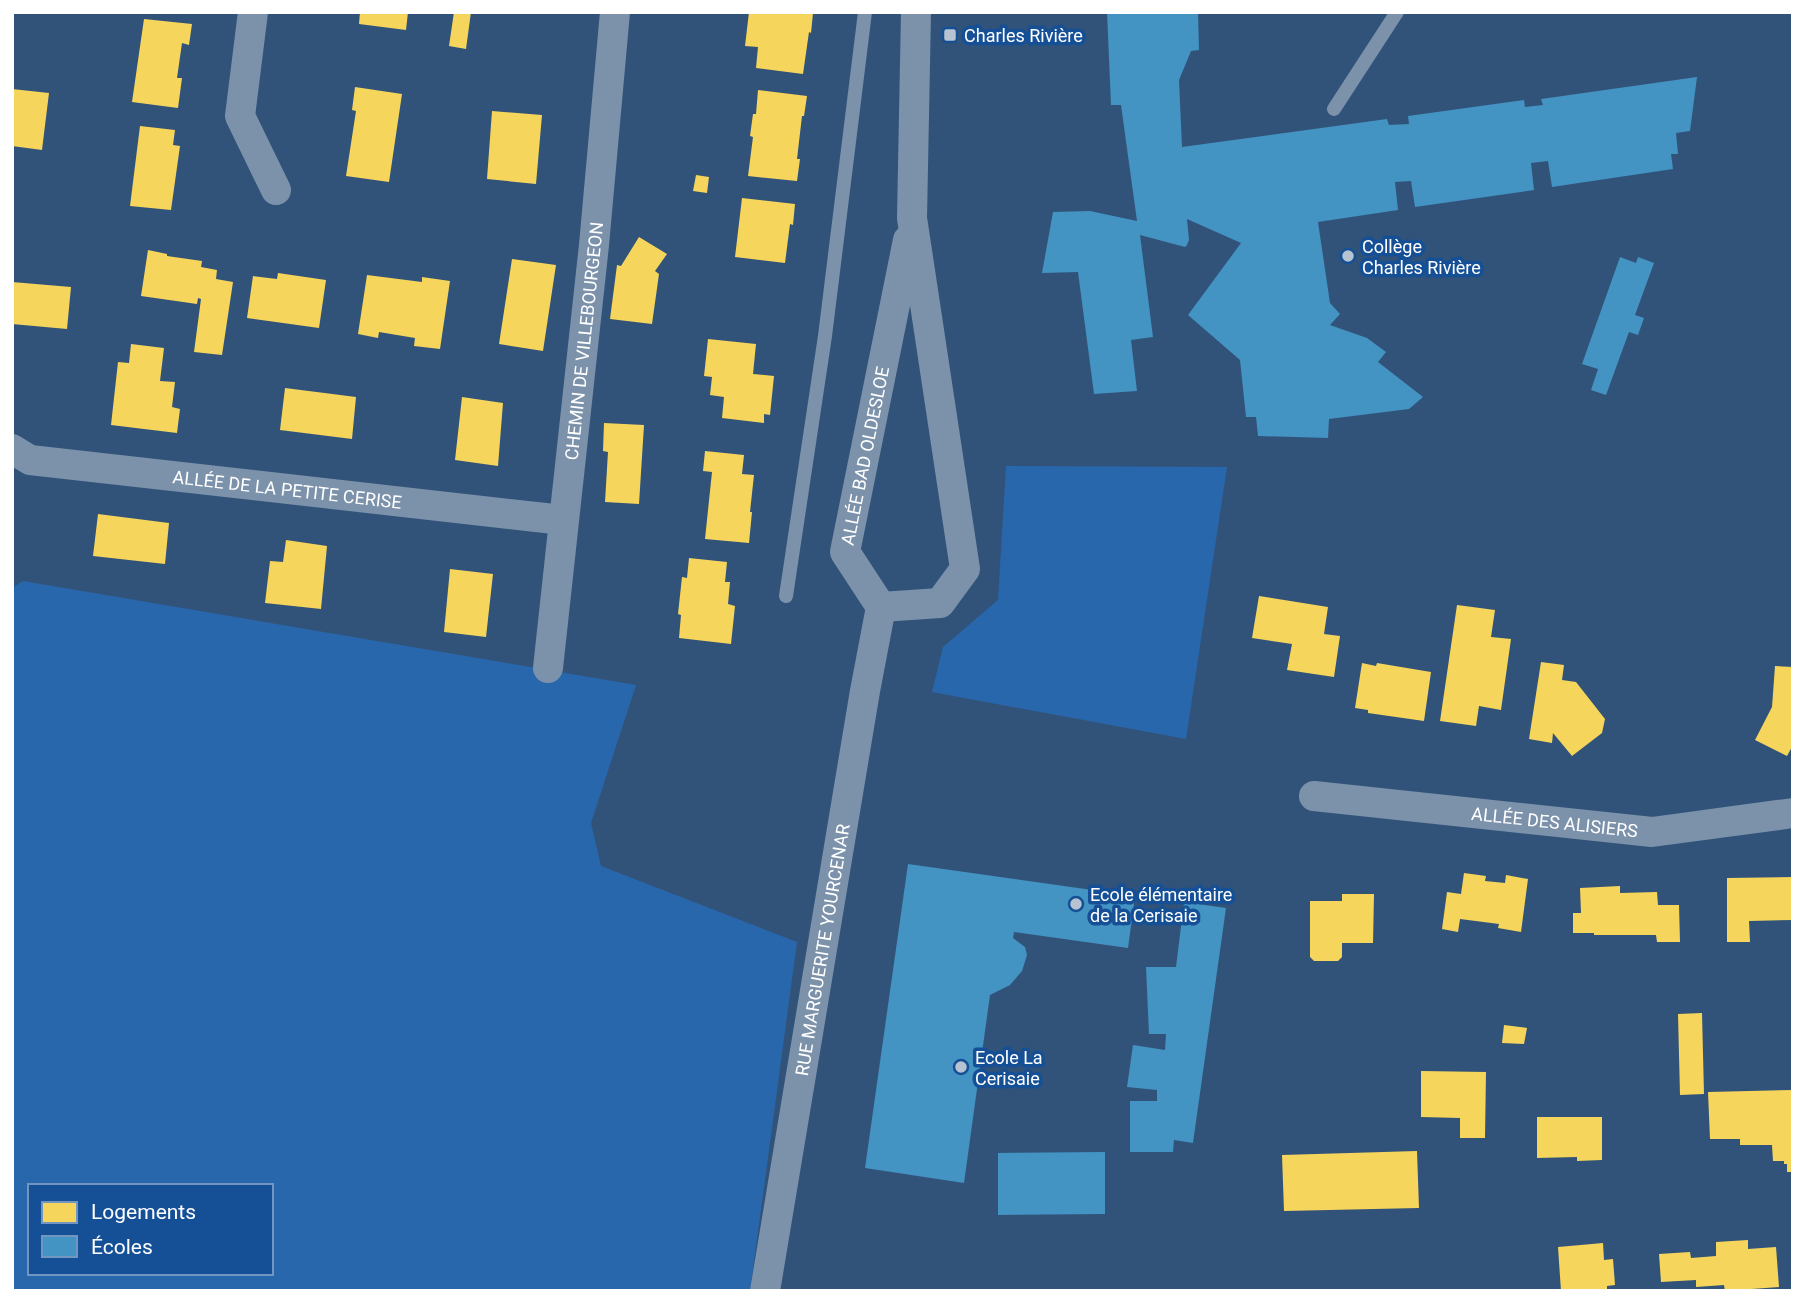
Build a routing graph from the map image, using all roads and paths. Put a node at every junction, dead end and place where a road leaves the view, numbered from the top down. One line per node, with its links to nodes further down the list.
1 (253, 12): 7 (street)
2 (615, 12): 10 (street, CHEMIN DE VILLEBOURGEON)
3 (865, 12): 11 (lane)
4 (916, 12): 8 (street, ALLÉE BAD OLDESLOE)
5 (1397, 12): 6 (lane)
6 (1334, 109)
7 (276, 190)
8 (912, 218): 12 (street, ALLÉE BAD OLDESLOE); 12 (street, ALLÉE BAD OLDESLOE)
9 (12, 449): 10 (street, ALLÉE DE LA PETITE CERISE)
10 (563, 520): 13 (street, CHEMIN DE VILLEBOURGEON)
11 (786, 596)
12 (881, 607): 16 (street, RUE MARGUERITE YOURCENAR)
13 (548, 668)
14 (1314, 796): 15 (street, ALLÉE DES ALISIERS)
15 (1793, 813)
16 (765, 1291)

